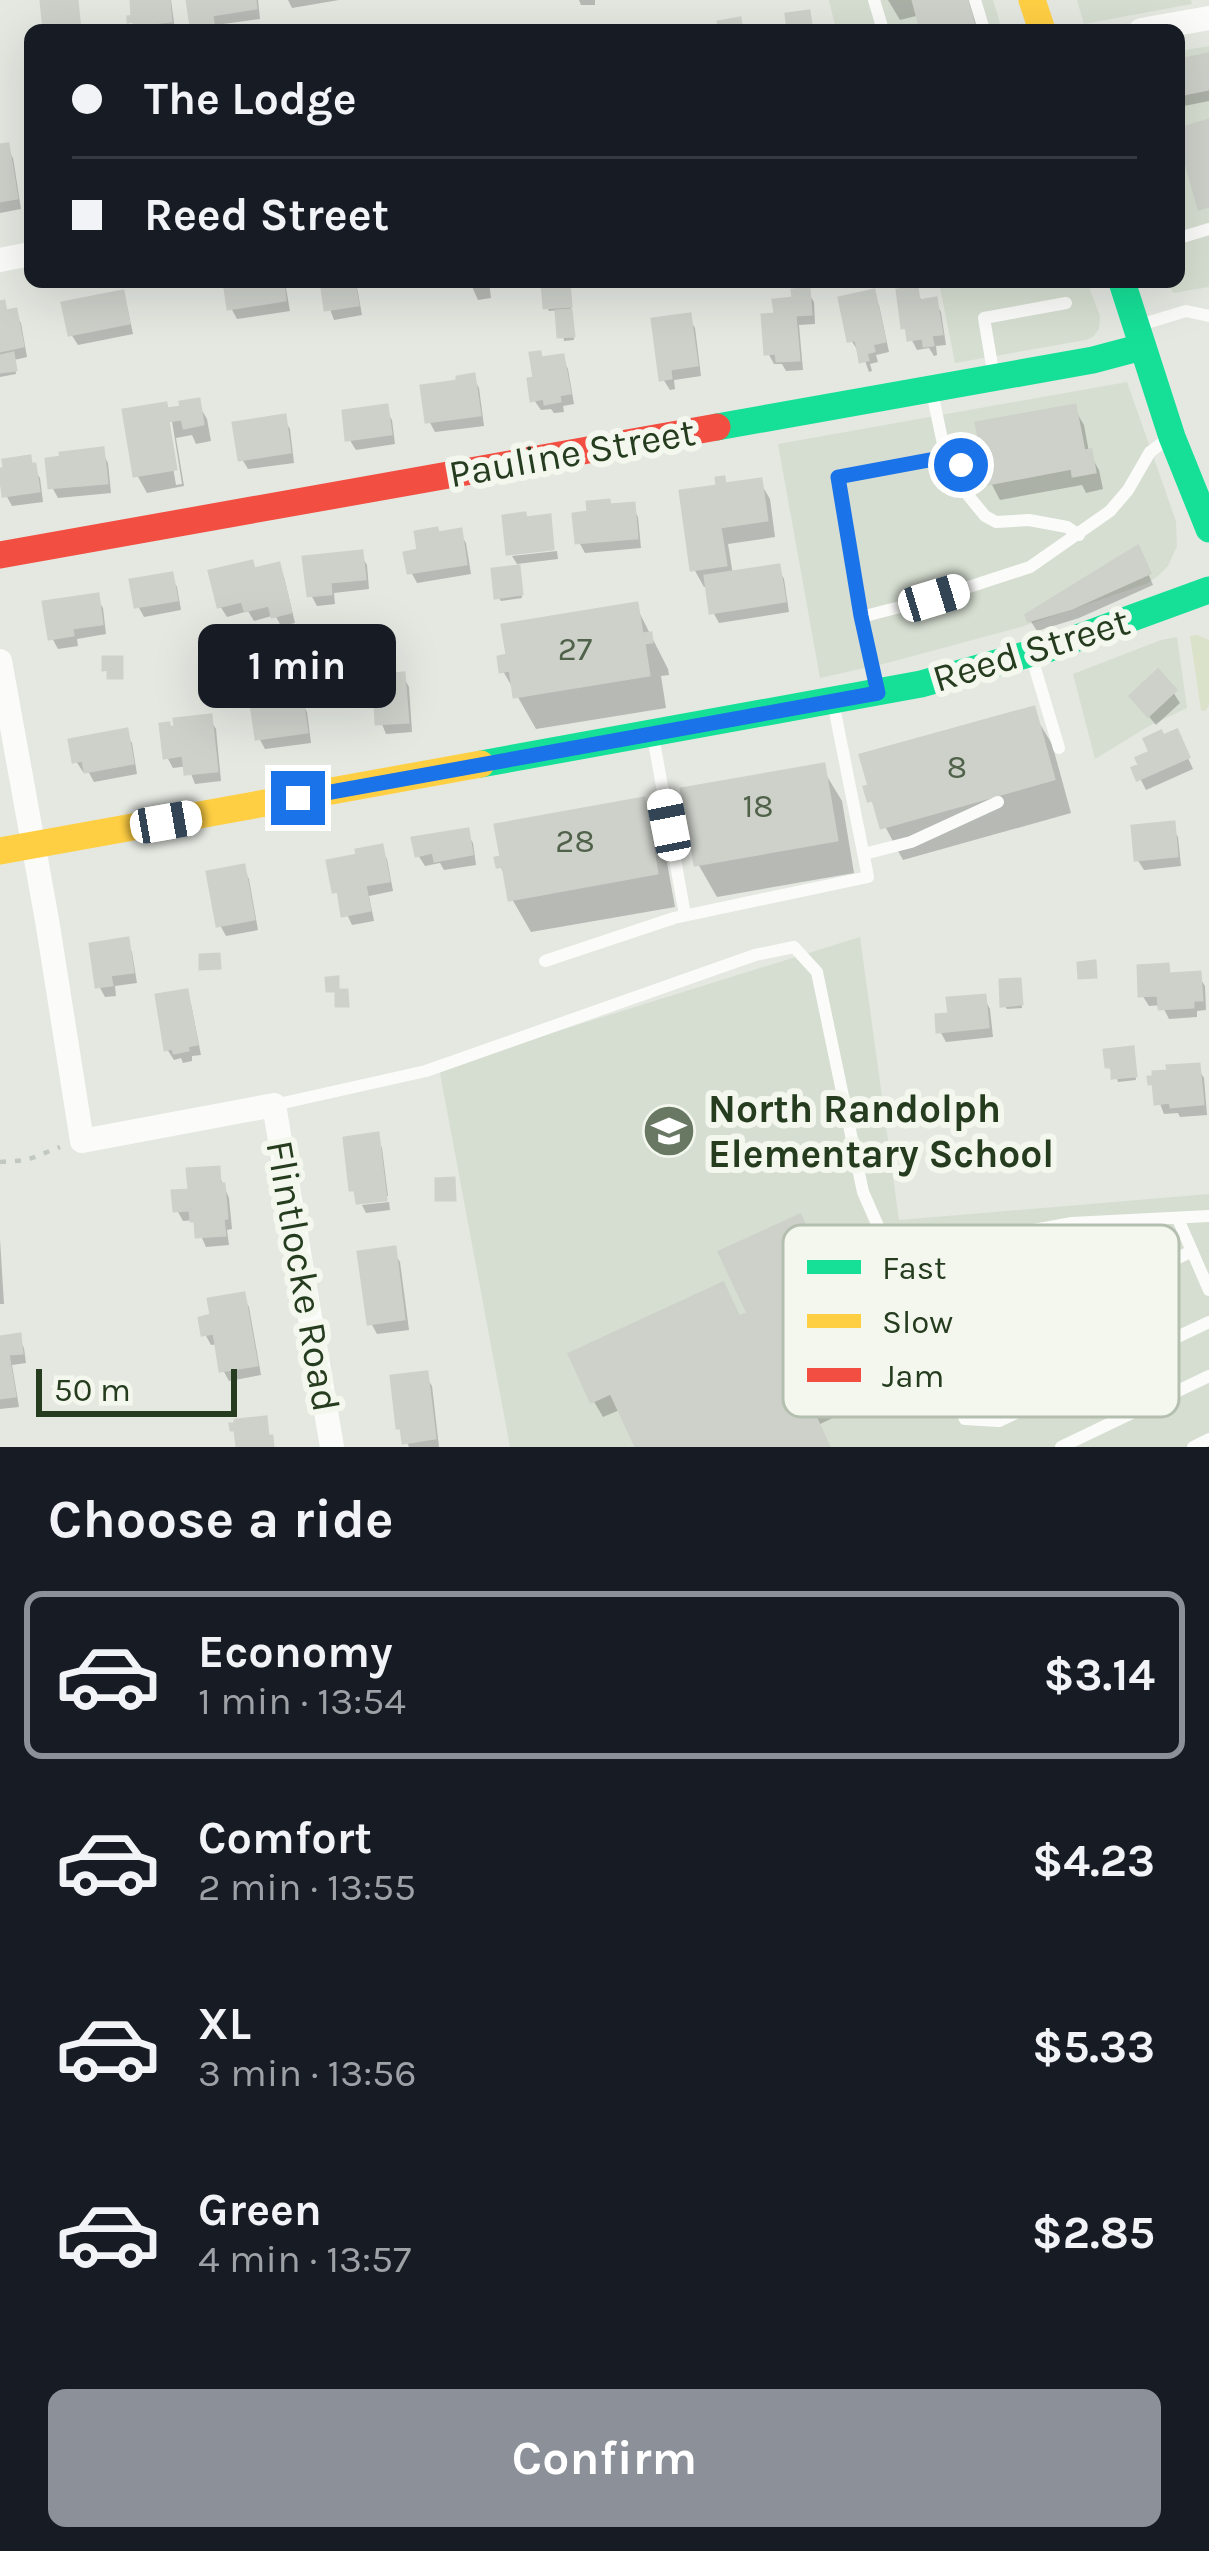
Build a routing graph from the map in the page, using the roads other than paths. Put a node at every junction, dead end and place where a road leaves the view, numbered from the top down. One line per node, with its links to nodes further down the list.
1 (1209, 18): 2 (street)
2 (1175, 24)
3 (1124, 288): 6 (main road)
4 (1066, 303): 7 (lane)
5 (1209, 316): 6 (lane)
6 (1139, 336): 7 (main road, Pauline Street); 9 (main road)
7 (994, 378): 8 (main road, Pauline Street)
8 (931, 389): 10 (lane); 14 (main road, Pauline Street)
9 (1172, 437): 11 (main road); 13 (lane)
10 (950, 451): 13 (lane); 16 (lane)
11 (1199, 476): 12 (main road)
12 (1209, 529)
13 (1079, 535): 16 (lane)
14 (0, 555)
15 (1209, 590): 17 (main road, Reed Street)
16 (861, 616): 19 (lane)
17 (1031, 654): 19 (main road, Reed Street); 22 (lane)
18 (0, 661): 24 (street)
19 (878, 693): 20 (main road, Reed Street)
20 (833, 702): 21 (main road, Reed Street); 26 (lane)
21 (653, 735): 24 (main road, Reed Street); 27 (lane)
22 (1059, 748)
23 (998, 802): 26 (lane)
24 (33, 845): 25 (main road, Reed Street); 29 (street)
25 (0, 851)
26 (864, 854): 27 (lane)
27 (686, 915): 28 (lane)
28 (544, 961)
29 (274, 1105): 32 (lane); 45 (street, Flintlocke Road)
30 (1209, 1216): 31 (lane)
31 (1178, 1219): 33 (lane); 34 (lane)
32 (878, 1225)
33 (1061, 1225)
34 (1192, 1251): 35 (lane); 36 (lane)
35 (1179, 1257)
36 (1209, 1290)
37 (1209, 1322): 38 (lane)
38 (1179, 1336)
39 (1209, 1376): 40 (lane)
40 (1179, 1390)
41 (964, 1417): 42 (lane)
42 (1005, 1417)
43 (1124, 1417): 46 (lane)
44 (1209, 1439): 47 (lane)
45 (332, 1447)
46 (1061, 1447)
47 (1193, 1447)

